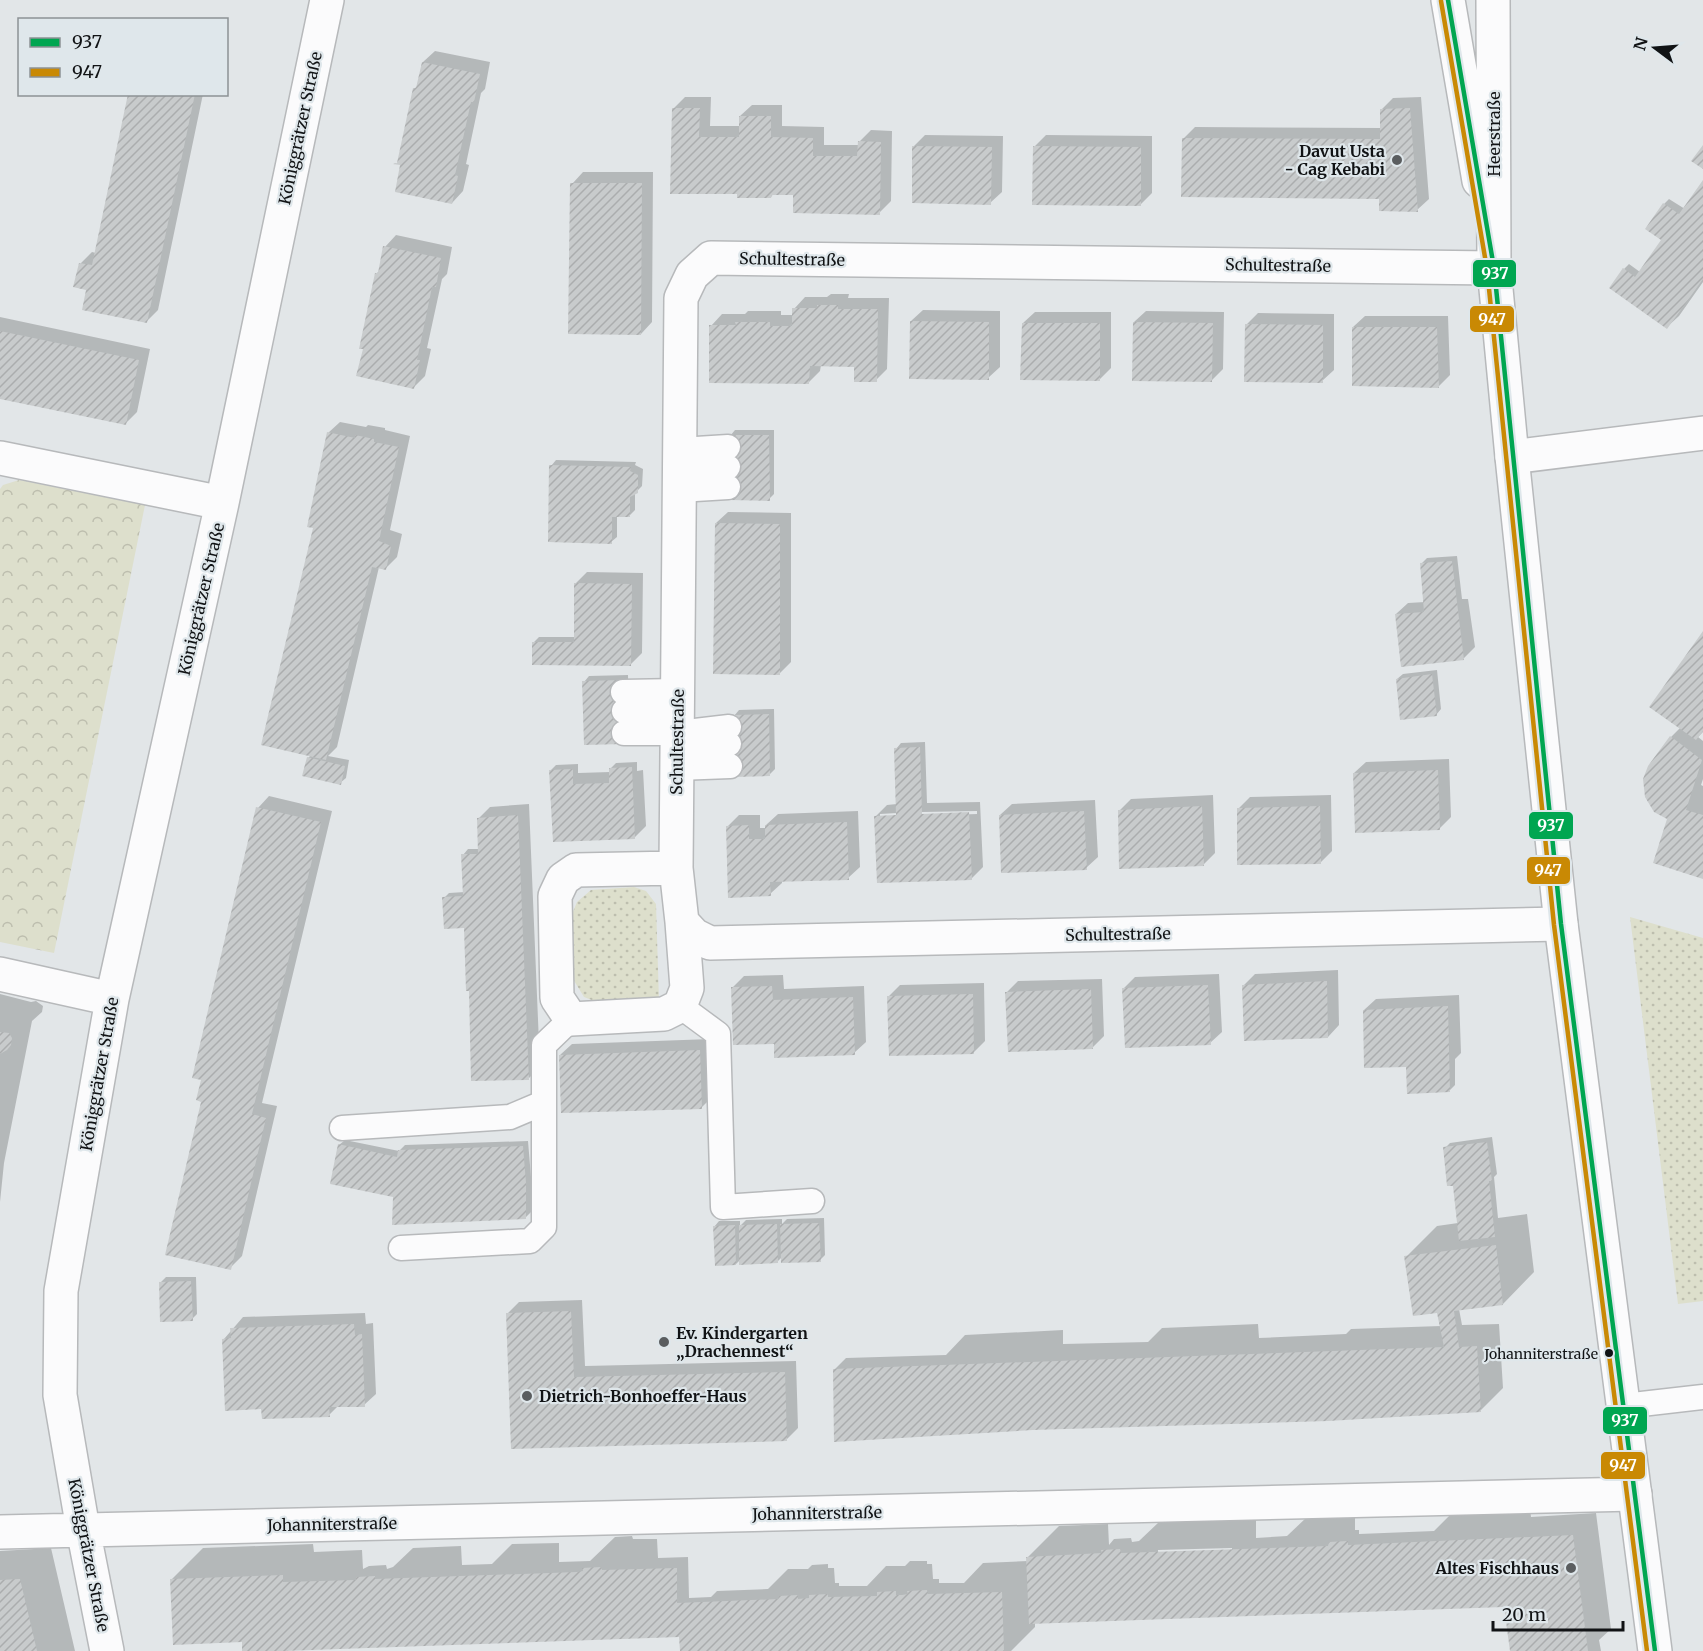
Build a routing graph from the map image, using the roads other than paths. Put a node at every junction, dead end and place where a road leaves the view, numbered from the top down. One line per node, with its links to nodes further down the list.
1 (327, 0): 9 (street, Königgrätzer Straße)
2 (1448, 0): 4 (street, Heerstraße)
3 (1493, 0): 4 (street, Heerstraße)
4 (1494, 268): 6 (street, Heerstraße); 8 (street, Schultestraße)
5 (1703, 433): 6 (street)
6 (1512, 457): 13 (street, Heerstraße)
7 (0, 458): 9 (street, Königgrätzer Straße)
8 (680, 470): 8 (lane); 10 (street, Schultestraße)
9 (222, 503): 15 (street, Königgrätzer Straße)
10 (678, 730): 10 (lane); 10 (lane); 11 (street, Schultestraße)
11 (676, 868): 12 (street, Schultestraße); 17 (street)
12 (682, 922): 13 (street, Schultestraße); 16 (street, Schultestraße)
13 (1561, 924): 23 (street, Heerstraße)
14 (0, 974): 15 (street)
15 (112, 999): 25 (street, Königgrätzer Straße)
16 (680, 1005): 17 (street); 20 (lane)
17 (571, 1019): 18 (lane)
18 (543, 1103): 19 (lane); 21 (lane)
19 (342, 1128)
20 (812, 1201)
21 (401, 1248)
22 (1703, 1397): 23 (lane)
23 (1624, 1406): 24 (street, Heerstraße)
24 (1635, 1494): 25 (street, Johanniterstraße); 28 (street, Heerstraße)
25 (83, 1529): 26 (street, Johanniterstraße); 27 (street, Königgrätzer Straße)
26 (0, 1532)
27 (107, 1651)
28 (1655, 1651)

